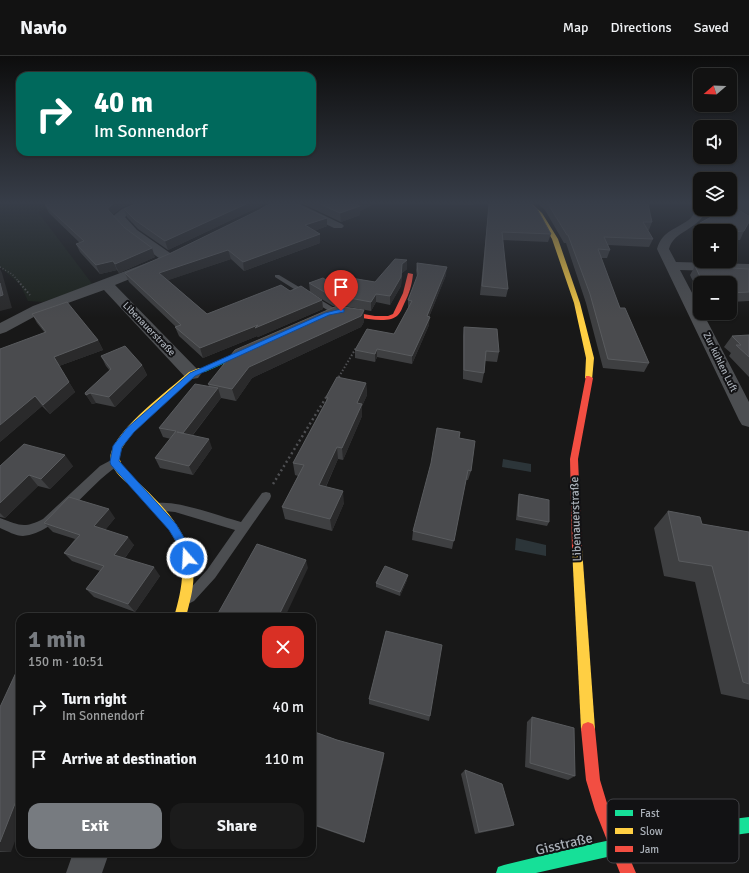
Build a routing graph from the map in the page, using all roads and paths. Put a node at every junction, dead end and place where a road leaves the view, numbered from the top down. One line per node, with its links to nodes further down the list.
1 (146, 242): 5 (street)
2 (556, 242): 28 (street, Libenauerstraße)
3 (664, 242): 6 (street, Zur kühlen Luft)
4 (181, 252): 5 (street)
5 (168, 258): 11 (street)
6 (671, 266): 8 (street); 20 (street, Zur kühlen Luft)
7 (0, 267): 12 (path)
8 (749, 268)
9 (410, 274): 14 (street)
10 (277, 276): 13 (lane)
11 (106, 284): 12 (street); 17 (street, Libenauerstraße)
12 (38, 309): 15 (street)
13 (331, 313): 14 (street)
14 (383, 319): 18 (path)
15 (0, 329)
16 (265, 343): 17 (street)
17 (192, 374): 21 (street)
18 (336, 381)
19 (328, 394): 22 (path)
20 (749, 420)
21 (115, 462): 23 (street); 24 (lane)
22 (266, 496): 25 (lane)
23 (154, 507): 25 (lane); 26 (street)
24 (0, 523)
25 (244, 528): 26 (lane)
26 (186, 600): 27 (street)
27 (181, 613)
28 (607, 822)
29 (749, 825): 30 (street, Gisstraße)
30 (739, 826)
31 (607, 848): 35 (street, Gisstraße)
32 (90, 857): 34 (street)
33 (624, 863): 36 (street, Libenauerstraße)
34 (84, 873)
35 (504, 873)
36 (628, 873)

